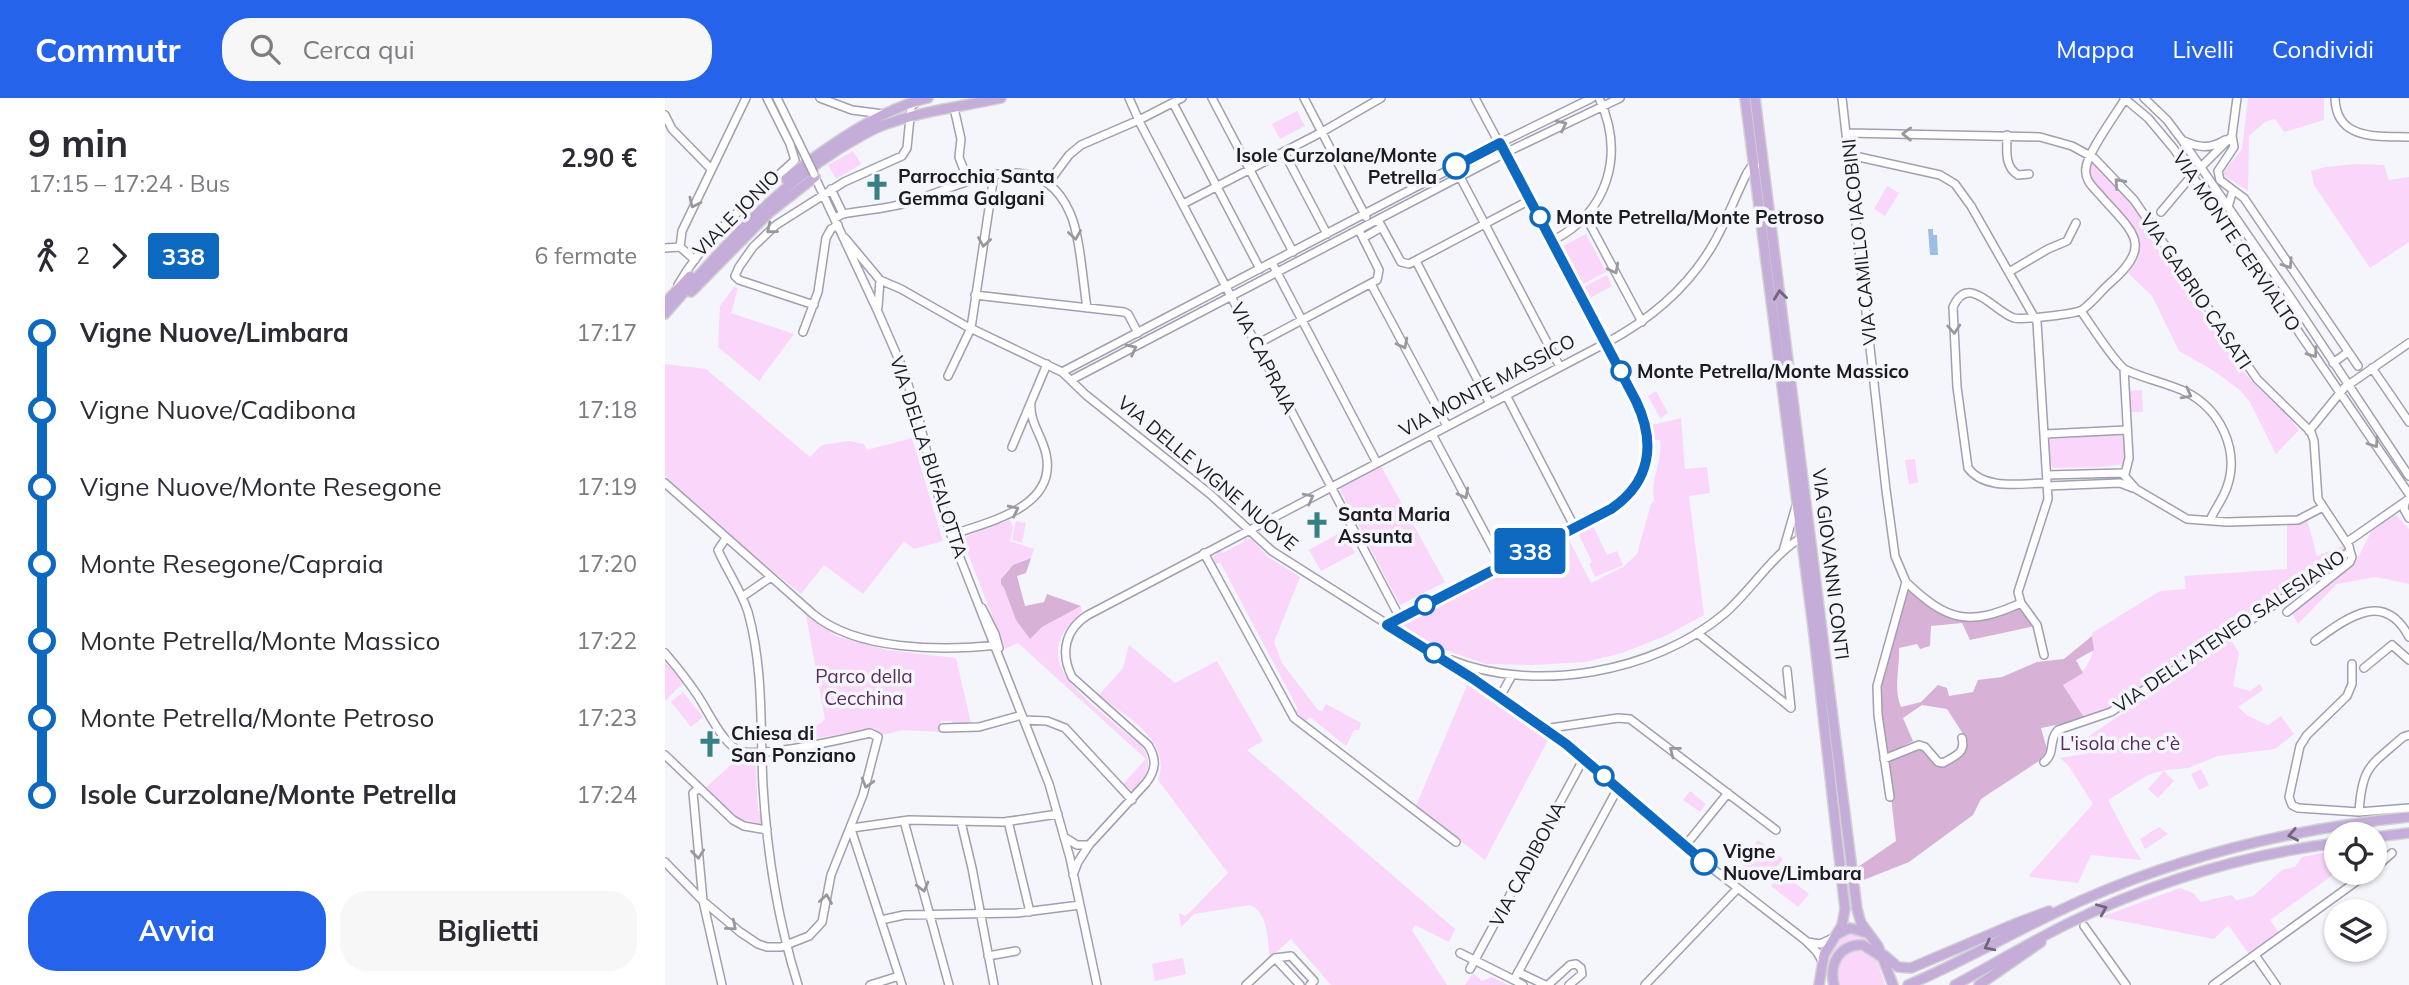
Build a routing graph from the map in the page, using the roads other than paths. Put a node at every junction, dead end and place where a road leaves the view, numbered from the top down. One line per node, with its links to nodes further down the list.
1 (746, 98): 48 (street)
2 (767, 98): 82 (street)
3 (777, 98): 52 (street, bridge)
4 (820, 98): 27 (street)
5 (1001, 98): 26 (main road, VIALE JONIO)
6 (1129, 98): 30 (street, VIA CAPRAIA)
7 (1182, 98): 25 (street)
8 (1212, 98): 49 (street)
9 (1304, 98): 32 (street)
10 (1381, 98): 32 (street)
11 (1475, 98): 39 (street)
12 (1592, 98): 39 (street)
13 (1620, 98): 22 (street)
14 (1745, 98): 40 (main road)
15 (1755, 98): 40 (main road)
16 (1842, 98): 34 (street, VIA CAMILLO IACOBINI)
17 (2144, 98): 38 (street, VIA MONTE CERVIALTO)
18 (2237, 98): 36 (street)
19 (2335, 98): 37 (street)
20 (925, 99): 23 (main road, VIALE JONIO); 29 (street)
21 (2125, 99): 43 (street); 54 (street, VIA MONTE CERVIALTO)
22 (1610, 100): 24 (street)
23 (906, 101): 27 (main road, VIALE JONIO)
24 (1600, 102): 41 (street, one-way to 24); 64 (street)
25 (1173, 103): 30 (street); 57 (street)
26 (954, 108): 29 (main road, VIALE JONIO); 50 (street)
27 (885, 114): 94 (main road, VIALE JONIO)
28 (665, 115): 48 (street)
29 (911, 116): 31 (street); 33 (main road, VIALE JONIO)
30 (1139, 120): 56 (street); 61 (street, VIA CAPRAIA)
31 (909, 131): 33 (street); 59 (street)
32 (1322, 132): 49 (street); 63 (street)
33 (866, 133): 103 (main road, VIALE JONIO)
34 (1847, 133): 35 (street, VIA GABRIO CASATI, one-way to 34); 42 (street, VIA CAMILLO IACOBINI)
35 (2007, 135): 43 (street, VIA GABRIO CASATI); 51 (street)
36 (2232, 136): 38 (street); 47 (street); 58 (street, VIA MONTE CERVIALTO)
37 (2409, 137)
38 (2182, 140): 47 (street, VIA MONTE CERVIALTO)
39 (1500, 143): 41 (street); 45 (street)
40 (1757, 148): 46 (main road)
41 (1506, 153): 55 (street); 60 (street)
42 (1850, 155): 87 (street); 167 (street, VIA CAMILLO IACOBINI)
43 (2090, 156): 65 (street, VIA GABRIO CASATI, one-way to 43); 101 (street)
44 (1287, 158): 72 (street)
45 (1455, 166): 55 (street); 63 (street)
46 (1759, 166): 106 (street, VIA MONTE MASSICO); 151 (main road, VIA GIOVANNI CONTI); 157 (main road, VIA GIOVANNI CONTI, one-way to 46)
47 (2201, 168): 54 (street); 62 (street, VIA MONTE CERVIALTO)
48 (711, 169): 78 (street, one-way to 78)
49 (1249, 170): 57 (street); 81 (street)
50 (965, 173)
51 (2029, 174)
52 (814, 175): 59 (street); 103 (main road)
53 (994, 175): 56 (street); 66 (street); 95 (street, one-way to 95)
54 (2192, 175): 65 (street); 125 (street, VIA MONTE CERVIALTO, one-way to 125)
55 (1460, 177): 69 (street); 70 (street)
56 (1049, 182): 100 (street, one-way to 100)
57 (1217, 187): 61 (street); 85 (street)
58 (2234, 190): 62 (street); 71 (street, VIA MONTE CERVIALTO)
59 (827, 192): 66 (street); 99 (street, one-way to 99)
60 (1530, 200): 70 (street); 77 (street)
61 (1183, 205): 93 (street, VIA CAPRAIA)
62 (2228, 207): 75 (street, VIA MONTE CERVIALTO)
63 (1364, 214): 68 (street); 72 (street)
64 (1586, 217): 77 (street); 106 (street, one-way to 106)
65 (2156, 218): 132 (street, VIA GABRIO CASATI)
66 (839, 219): 74 (street); 99 (street)
67 (2076, 223): 87 (street)
68 (1370, 224): 69 (street); 73 (street)
69 (1380, 224): 73 (street); 83 (street)
70 (1485, 224): 83 (street); 118 (street)
71 (2264, 229): 75 (street, VIA MONTE CERVIALTO); 92 (street, VIA MONTE CERVIALTO, one-way to 92)
72 (1327, 234): 76 (street)
73 (1361, 234): 80 (street); 91 (street)
74 (845, 238): 86 (street); 89 (street, VIA DELLA BUFALOTTA)
75 (2250, 238): 96 (street, VIA MONTE CERVIALTO)
76 (1317, 239): 80 (street); 81 (street)
77 (1552, 241): 110 (street)
78 (680, 247): 79 (street); 82 (street)
79 (665, 248)
80 (1322, 249): 88 (street)
81 (1293, 252): 84 (street)
82 (695, 260): 94 (street)
83 (1416, 261): 128 (street)
84 (1272, 262): 85 (street); 88 (street)
85 (1260, 269): 93 (street)
86 (873, 272): 89 (street); 90 (street)
87 (2008, 272): 104 (street)
88 (1277, 273): 97 (street); 105 (street)
89 (864, 282): 90 (street); 102 (street, VIA DELLA BUFALOTTA)
90 (880, 282): 102 (street); 107 (street, VIA DELLE VIGNE NUOVE)
91 (1371, 284): 105 (street); 130 (street, one-way to 130)
92 (2302, 285): 96 (street, VIA MONTE CERVIALTO); 113 (street, VIA MONTE CERVIALTO)
93 (1226, 286): 97 (street, VIA CAPRAIA); 109 (street)
94 (674, 294): 98 (main road, VIALE JONIO)
95 (975, 295): 100 (street); 107 (street)
96 (2288, 295): 115 (street, VIA MONTE CERVIALTO)
97 (1232, 297): 111 (street, VIA CAPRAIA); 123 (street, one-way to 97)
98 (665, 303)
99 (814, 305): 108 (street)
100 (1087, 308): 109 (street)
101 (2081, 311): 104 (street); 120 (street)
102 (879, 312): 158 (street, VIA DELLA BUFALOTTA)
103 (665, 314)
104 (2035, 317): 134 (street); 141 (street, one-way to 141)
105 (1302, 320): 111 (street); 136 (street)
106 (1642, 322): 110 (street, VIA MONTE MASSICO)
107 (971, 328): 116 (street, VIA DELLE VIGNE NUOVE); 122 (street)
108 (803, 332)
109 (1138, 333): 121 (street)
110 (1606, 343): 118 (street, VIA MONTE MASSICO); 155 (street)
111 (1257, 344): 145 (street, VIA CAPRAIA)
112 (2406, 344): 114 (street); 119 (street)
113 (2348, 352): 115 (street); 117 (street, VIA MONTE CERVIALTO)
114 (2409, 355)
115 (2333, 363): 124 (street, VIA MONTE CERVIALTO)
116 (1047, 364): 121 (street, VIA DELLE VIGNE NUOVE); 127 (street)
117 (2358, 366)
118 (1560, 367): 126 (street, VIA MONTE MASSICO)
119 (2372, 368): 124 (street); 129 (street)
120 (2124, 369): 131 (street); 154 (street, one-way to 154)
121 (1062, 372): 123 (street, VIA DELLE VIGNE NUOVE)
122 (948, 376)
123 (1071, 380): 156 (street, VIA DELLE VIGNE NUOVE)
124 (2348, 386): 125 (street); 140 (street, VIA MONTE CERVIALTO)
125 (2340, 392): 132 (street); 148 (street, VIA MONTE CERVIALTO, one-way to 148)
126 (1506, 395): 128 (street, VIA MONTE MASSICO); 155 (street)
127 (1031, 402): 135 (street); 158 (street, one-way to 127)
128 (1490, 404): 130 (street, VIA MONTE MASSICO)
129 (2409, 422)
130 (1447, 426): 133 (street, VIA MONTE MASSICO)
131 (2126, 430): 134 (street); 139 (street)
132 (2309, 431): 152 (street)
133 (1432, 434): 136 (street, VIA MONTE MASSICO); 165 (street, one-way to 165)
134 (2045, 434): 141 (street)
135 (1012, 447)
136 (1377, 463): 145 (street, VIA MONTE MASSICO)
137 (2116, 472): 138 (street); 139 (street); 143 (street)
138 (2058, 474): 141 (street); 144 (street)
139 (2125, 474): 146 (street)
140 (2409, 476)
141 (2047, 481): 144 (street); 169 (street)
142 (665, 483): 147 (street)
143 (2116, 483): 144 (street); 146 (street)
144 (2058, 486)
145 (1331, 487): 156 (street, VIA MONTE MASSICO, one-way to 145); 171 (street, VIA CAPRAIA)
146 (2136, 489): 154 (street)
147 (672, 490): 149 (street); 159 (street)
148 (2409, 494)
149 (665, 497)
150 (2407, 501): 153 (street); 161 (street)
151 (1797, 504): 160 (main road, VIA GIOVANNI CONTI); 163 (street)
152 (2323, 507): 154 (street); 161 (street, VIA DELL'ATENEO SALESIANO)
153 (2409, 518)
154 (2210, 520)
155 (1575, 528): 165 (street)
156 (1248, 529): 164 (street, VIA MONTE MASSICO); 172 (street, VIA DELLE VIGNE NUOVE)
157 (1811, 533): 160 (street); 235 (main road, VIA GIOVANNI CONTI)
158 (951, 534): 176 (street, VIA DELLA BUFALOTTA)
159 (726, 538): 166 (street); 168 (street)
160 (1801, 538): 163 (street); 236 (main road, VIA GIOVANNI CONTI)
161 (2347, 542): 162 (street, VIA DELL'ATENEO SALESIANO)
162 (2350, 551): 170 (street); 195 (street, VIA DELL'ATENEO SALESIANO)
163 (1783, 552): 173 (street)
164 (1204, 553): 200 (street, VIA MONTE MASSICO); 214 (street)
165 (1502, 565): 171 (street)
166 (771, 578): 168 (street); 176 (street)
167 (1906, 582): 169 (street); 194 (street)
168 (742, 597): 191 (street)
169 (2021, 603): 179 (street)
170 (2287, 612)
171 (1400, 618): 172 (street)
172 (1387, 625): 178 (street, VIA DELLE VIGNE NUOVE)
173 (1697, 633): 183 (street); 184 (street)
174 (2409, 637): 175 (street)
175 (2315, 641)
176 (996, 645): 186 (street, VIA DELLA BUFALOTTA)
177 (665, 653): 191 (street)
178 (1434, 653): 184 (street); 185 (street, VIA DELLE VIGNE NUOVE)
179 (2044, 655)
180 (2409, 660): 182 (street)
181 (2352, 664): 202 (street)
182 (2364, 667)
183 (1787, 670)
184 (1512, 675): 185 (street)
185 (1500, 697): 188 (street, VIA DELLE VIGNE NUOVE)
186 (1023, 717): 187 (street); 200 (street); 203 (street, VIA DELLA BUFALOTTA)
187 (943, 727)
188 (1544, 729): 193 (street, VIA DELLE VIGNE NUOVE); 198 (street, one-way to 188)
189 (2409, 735): 202 (street)
190 (1962, 738): 194 (street)
191 (762, 752): 208 (street, one-way to 208); 209 (street)
192 (665, 755): 197 (street)
193 (1584, 758): 196 (street, VIA DELLE VIGNE NUOVE); 245 (street, VIA CADIBONA)
194 (1884, 759): 199 (street)
195 (2043, 762)
196 (1618, 788): 217 (street, VIA DELLE VIGNE NUOVE); 250 (street)
197 (698, 789): 209 (street); 226 (street, one-way to 226)
198 (1728, 793): 210 (street); 217 (street)
199 (1890, 797)
200 (1132, 800): 215 (street, VIA MONTE MASSICO)
201 (2409, 807): 202 (street)
202 (2358, 813)
203 (1058, 814): 206 (street); 213 (street, VIA DELLA BUFALOTTA)
204 (2409, 817): 227 (main road, one-way to 227)
205 (904, 821): 207 (street); 208 (street); 230 (street, one-way to 230)
206 (1007, 821): 207 (street); 229 (street)
207 (961, 822): 231 (street)
208 (851, 828): 232 (street); 238 (street, one-way to 208)
209 (768, 830): 238 (street)
210 (1776, 830)
211 (2409, 833): 212 (main road)
212 (2387, 836)
213 (1064, 837): 215 (street); 219 (street, VIA DELLA BUFALOTTA)
214 (1456, 842)
215 (1089, 845): 219 (street); 220 (street)
216 (2324, 845): 233 (main road, one-way to 216)
217 (1685, 846): 225 (street, VIA DELLE VIGNE NUOVE)
218 (2392, 853): 221 (street)
219 (1069, 854): 220 (street); 223 (street, VIA DELLA BUFALOTTA)
220 (1082, 855): 223 (street)
221 (2387, 857)
222 (665, 862): 226 (street)
223 (1073, 875): 228 (street, VIA DELLA BUFALOTTA)
224 (2351, 885): 242 (street)
225 (1737, 889): 237 (street, VIA DELLE VIGNE NUOVE); 265 (street)
226 (703, 901): 238 (street, one-way to 238); 252 (street)
227 (2078, 902): 239 (main road); 268 (main road, one-way to 268)
228 (1080, 905): 229 (street); 258 (street, VIA DELLA BUFALOTTA)
229 (1030, 912): 231 (street)
230 (930, 913): 231 (street); 232 (street); 256 (street)
231 (980, 914): 243 (street)
232 (881, 920): 249 (street)
233 (2066, 925): 269 (main road); 270 (main road)
234 (2084, 926): 271 (street)
235 (1871, 936): 236 (main road); 239 (main road, VIA GIOVANNI CONTI)
236 (1833, 938): 237 (street); 247 (main road, VIA GIOVANNI CONTI)
237 (1805, 940): 247 (street, VIA DELLE VIGNE NUOVE)
238 (786, 946): 253 (street)
239 (1878, 946): 246 (main road, VIA GIOVANNI CONTI)
240 (1016, 951): 243 (street)
241 (1461, 953): 245 (street)
242 (2255, 955): 272 (street); 273 (street)
243 (988, 956): 257 (street)
244 (1275, 958): 259 (street); 260 (street); 261 (street)
245 (1475, 960): 248 (street, VIA CADIBONA); 250 (street)
246 (1884, 960): 251 (main road); 267 (main road)
247 (1822, 961): 266 (main road, VIA GIOVANNI CONTI); 267 (main road, VIA DELLE VIGNE NUOVE)
248 (1470, 970)
249 (899, 976): 254 (street); 255 (street)
250 (1516, 976): 262 (street); 263 (street)
251 (1892, 982)
252 (722, 985)
253 (798, 985)
254 (870, 985)
255 (902, 985)
256 (949, 985)
257 (994, 985)
258 (1097, 985)
259 (1246, 985)
260 (1300, 985)
261 (1310, 985)
262 (1523, 985)
263 (1547, 985): 264 (street)
264 (1569, 985)
265 (1645, 985)
266 (1819, 985)
267 (1833, 985)
268 (1908, 985)
269 (1955, 985)
270 (1979, 985)
271 (2126, 985)
272 (2213, 985)
273 (2276, 985)

